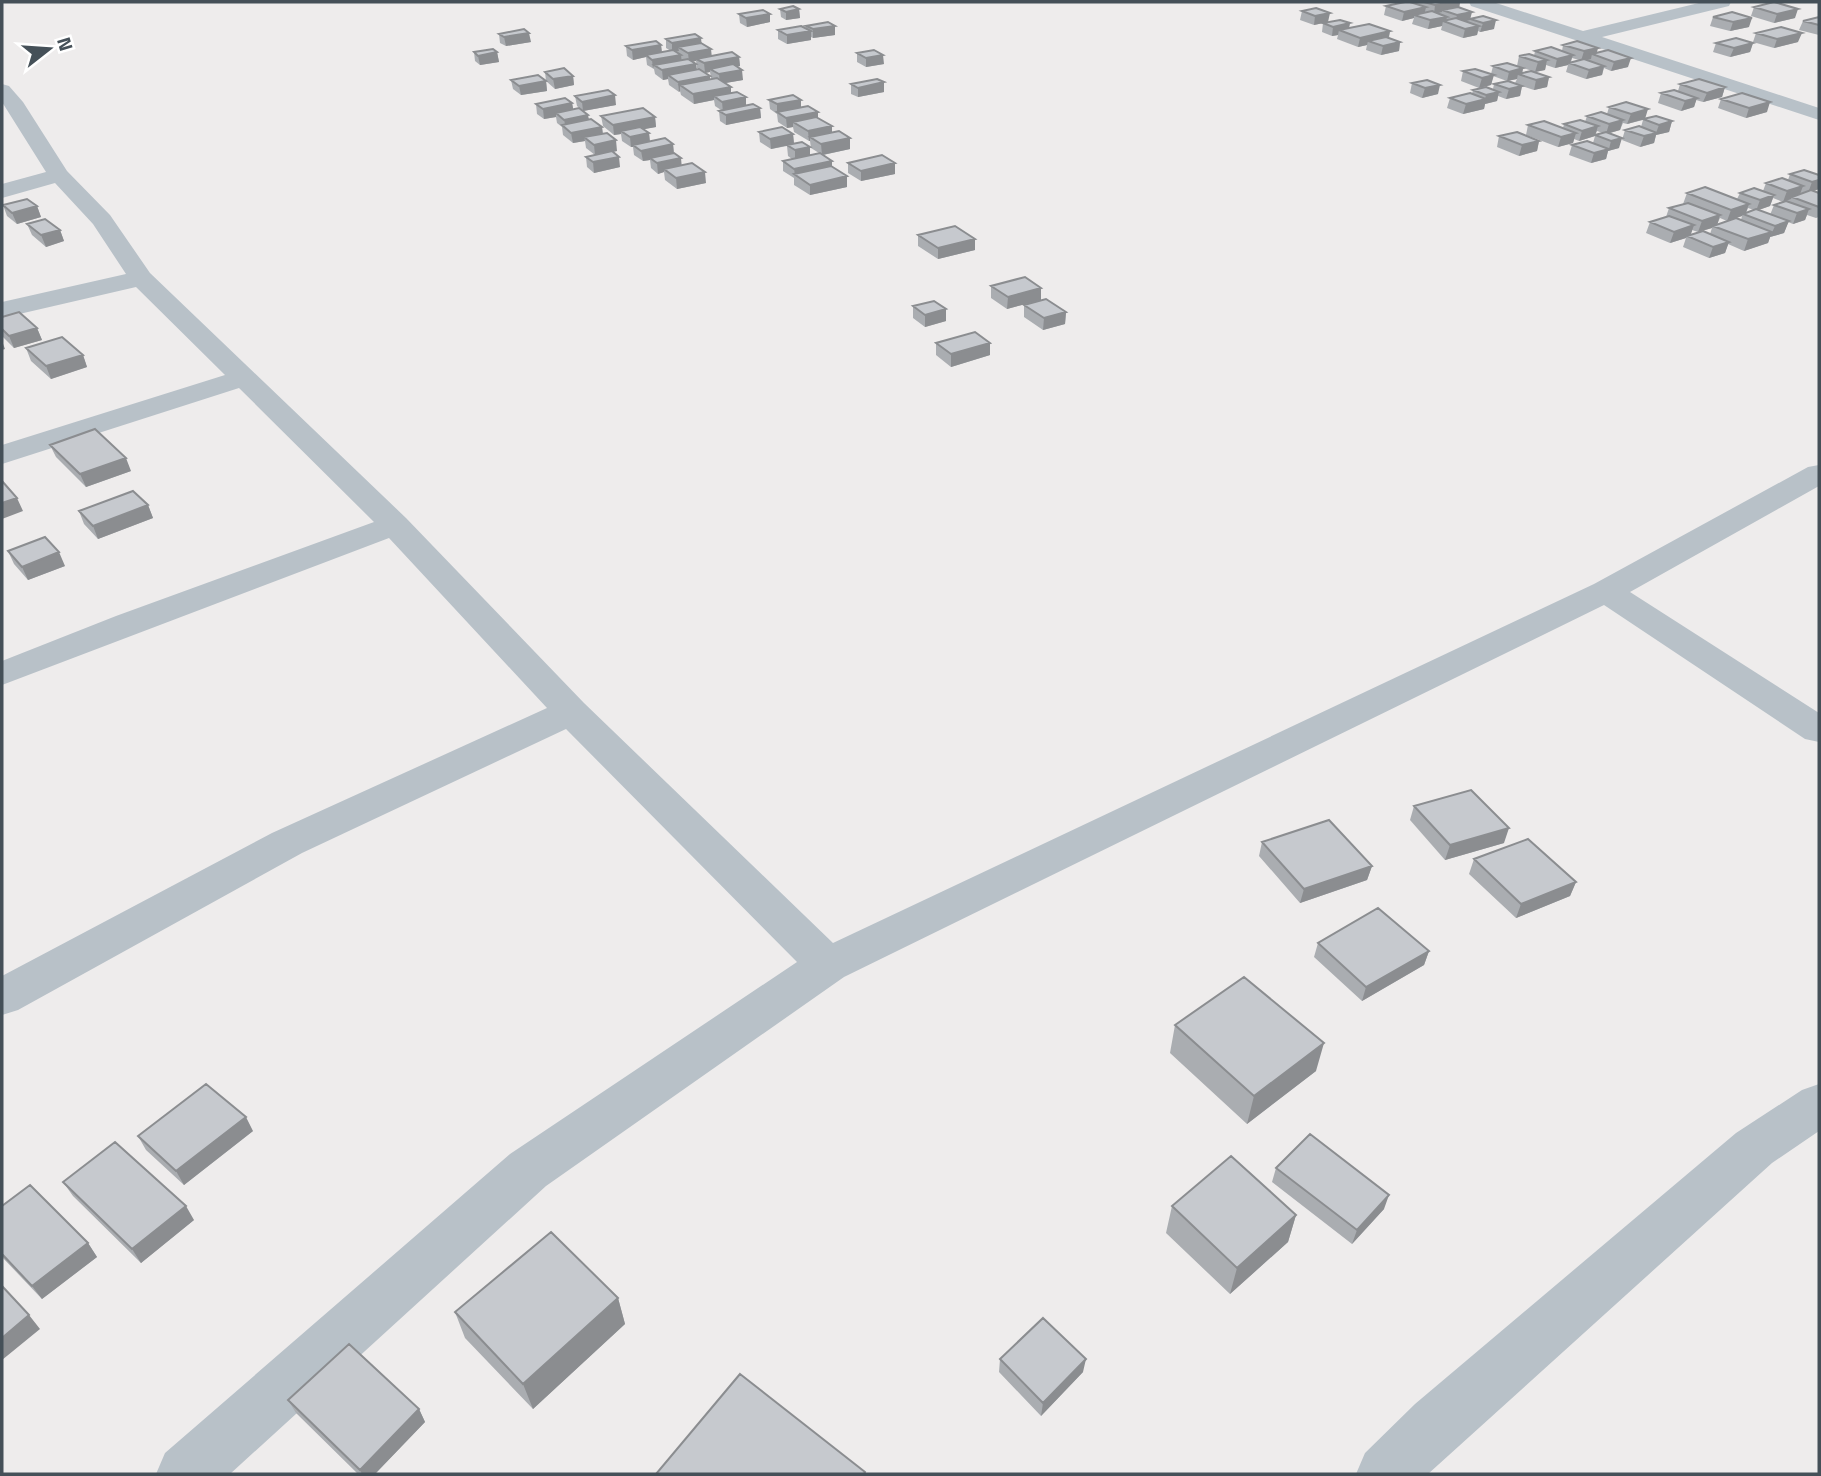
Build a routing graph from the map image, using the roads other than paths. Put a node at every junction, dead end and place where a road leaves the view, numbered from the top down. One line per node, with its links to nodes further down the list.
1 (1477, 2): 3 (street)
2 (1723, 2): 3 (street)
3 (1582, 36): 5 (street)
4 (1805, 88): 5 (street)
5 (1772, 97): 7 (street)
6 (6, 102): 8 (street)
7 (1819, 114)
8 (59, 175): 9 (street); 10 (street)
9 (2, 191)
10 (141, 278): 11 (street); 12 (street)
11 (2, 310)
12 (243, 377): 13 (street); 15 (street)
13 (2, 454)
14 (1819, 474): 16 (street)
15 (395, 525): 17 (street); 18 (street)
16 (1606, 591): 19 (street); 20 (street)
17 (2, 674)
18 (571, 712): 20 (street); 21 (street)
19 (1819, 730)
20 (828, 965): 23 (street)
21 (2, 998)
22 (1819, 1105): 24 (street)
23 (186, 1474)
24 (1386, 1474)

